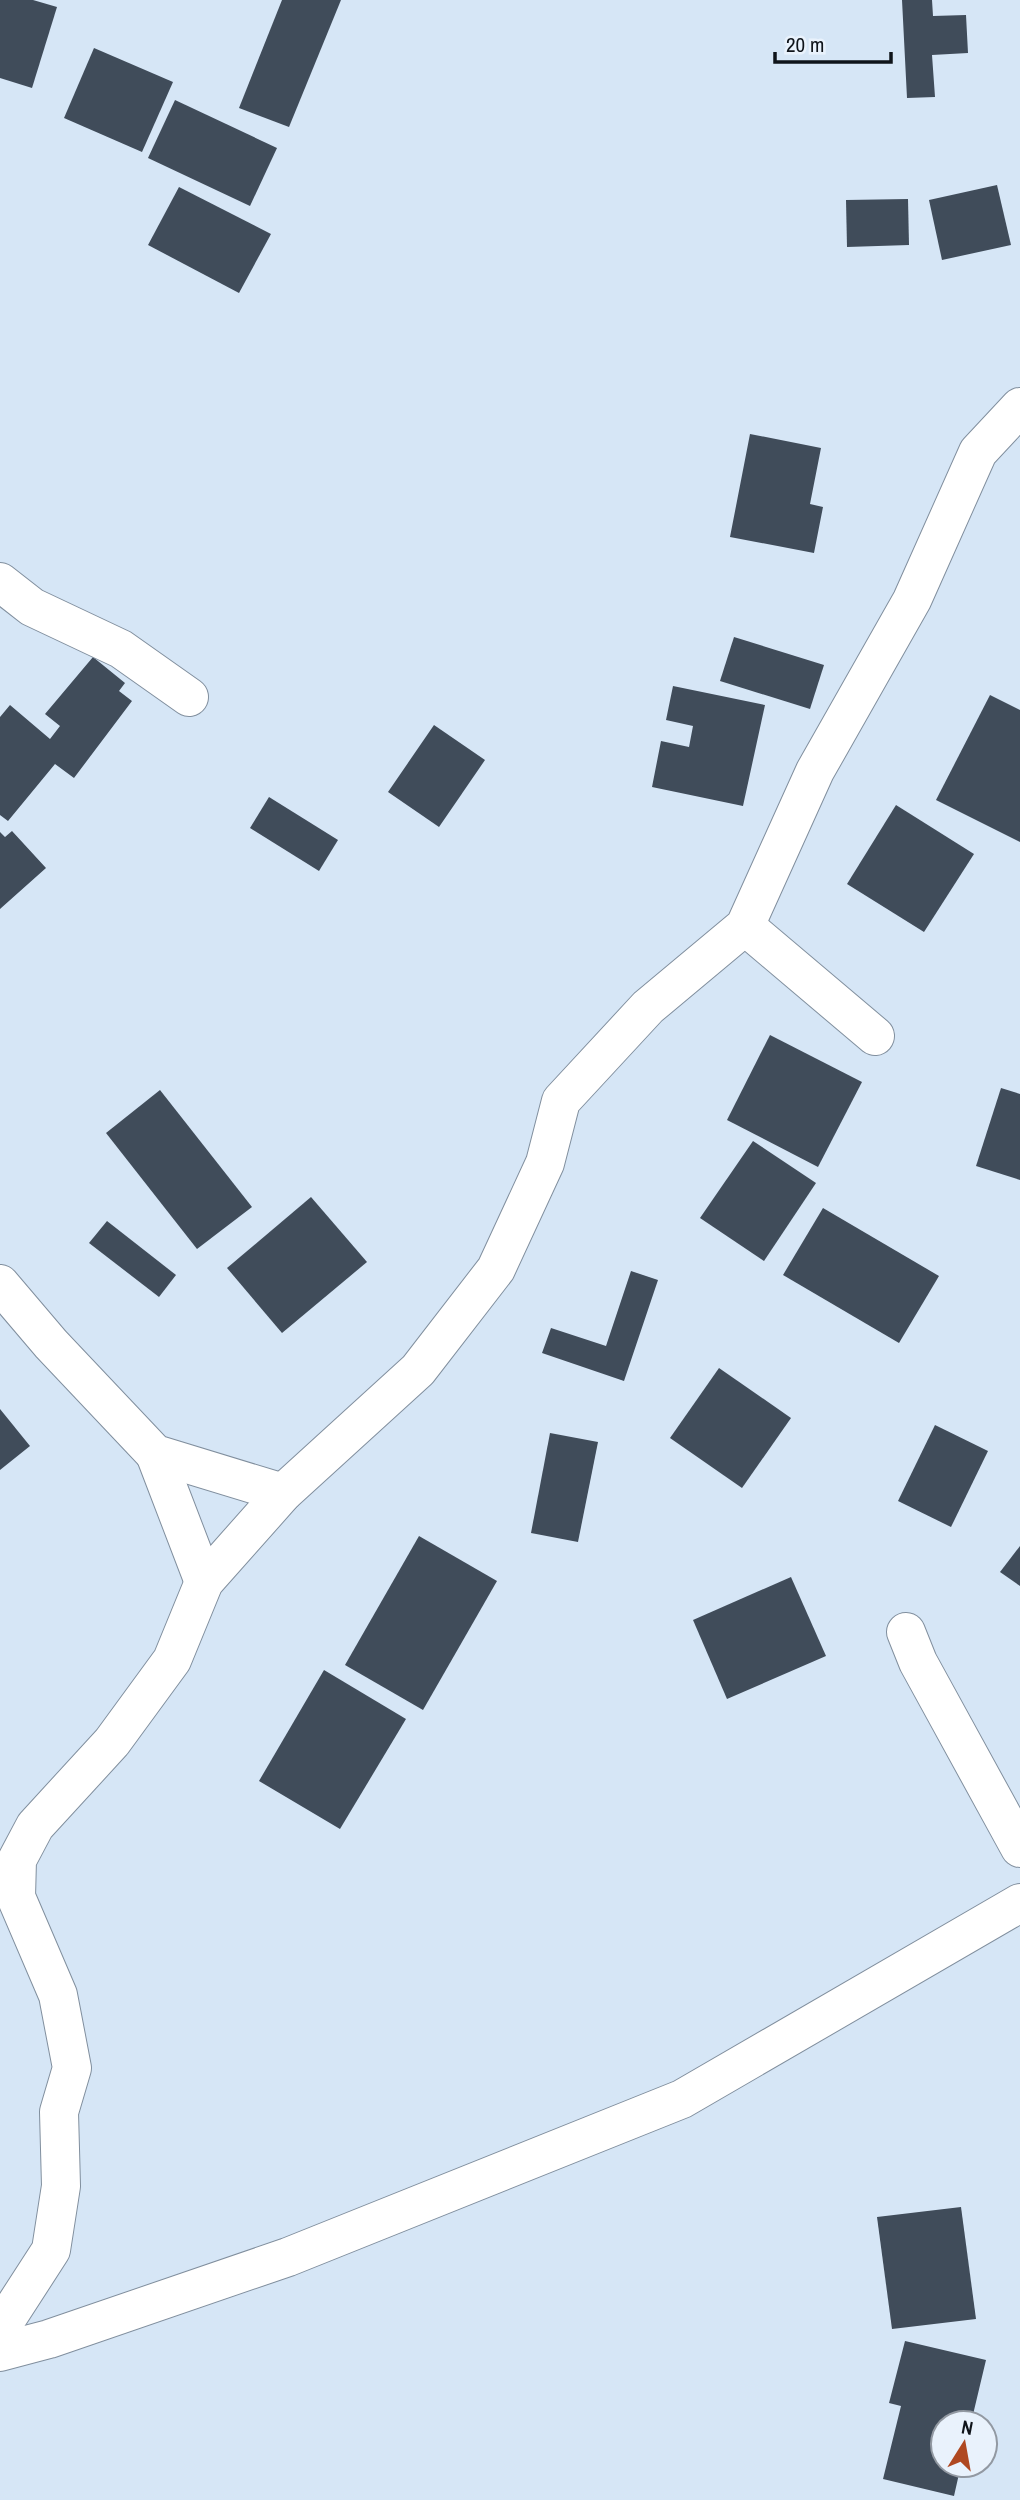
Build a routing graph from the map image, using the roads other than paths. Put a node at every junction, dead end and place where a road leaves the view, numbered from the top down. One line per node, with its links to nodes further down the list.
1 (1020, 407): 4 (street)
2 (0, 582): 3 (street)
3 (189, 697)
4 (745, 926): 5 (street); 8 (street)
5 (875, 1036)
6 (0, 1284): 7 (street)
7 (155, 1454): 8 (street); 9 (street)
8 (283, 1493): 9 (street)
9 (204, 1582): 13 (street)
10 (906, 1632): 11 (street)
11 (1020, 1848)
12 (1020, 1903): 14 (street)
13 (0, 2329)
14 (0, 2352)

